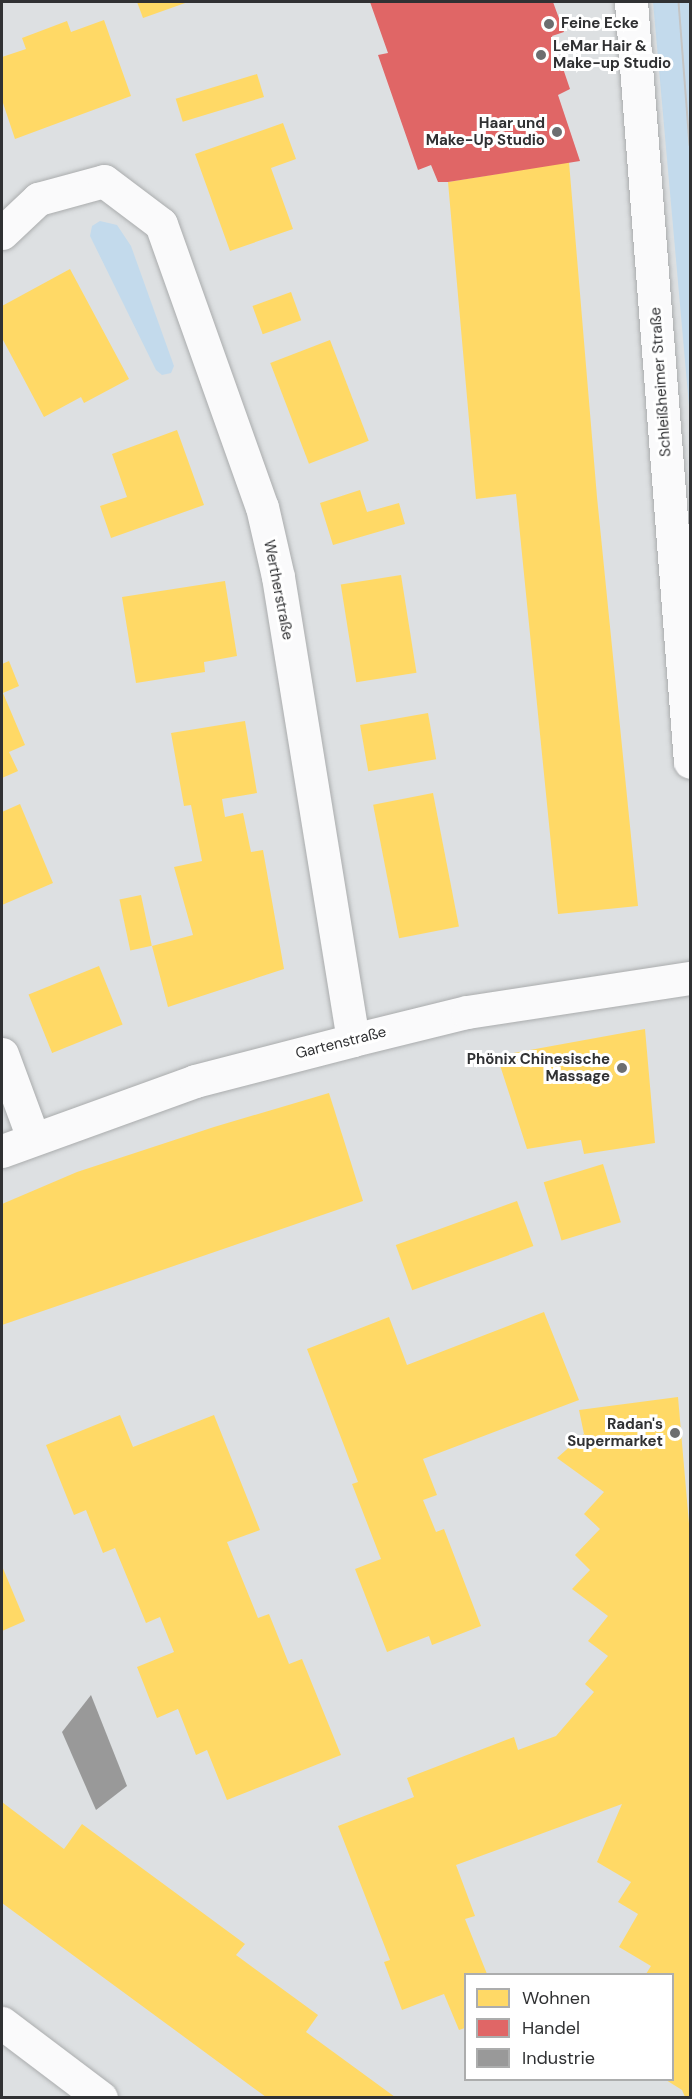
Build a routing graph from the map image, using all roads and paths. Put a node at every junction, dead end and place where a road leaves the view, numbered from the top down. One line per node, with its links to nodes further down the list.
1 (631, 2): 3 (street, Schleißheimer Straße)
2 (2, 233): 5 (street, Wertherstraße)
3 (690, 762)
4 (690, 978): 5 (street, Gartenstraße)
5 (353, 1040): 7 (street, Gartenstraße)
6 (2, 1054): 7 (street)
7 (33, 1138): 8 (street, Gartenstraße)
8 (2, 1151)
9 (2, 2023): 10 (street)
10 (101, 2097)

